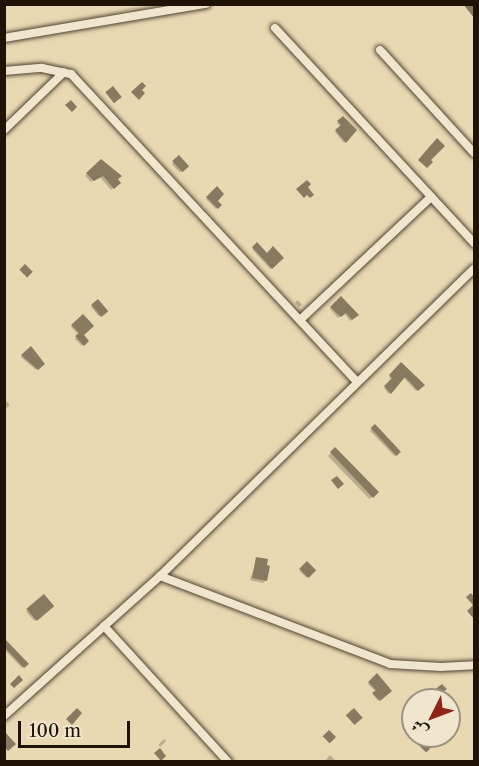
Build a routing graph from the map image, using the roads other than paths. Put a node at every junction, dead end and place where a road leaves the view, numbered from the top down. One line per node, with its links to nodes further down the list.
1 (206, 4): 3 (street)
2 (274, 27): 9 (street)
3 (4, 39)
4 (380, 50): 8 (street)
5 (4, 70): 6 (street)
6 (64, 72): 7 (street); 12 (street)
7 (4, 130)
8 (474, 153)
9 (432, 197): 10 (street); 12 (street)
10 (474, 243)
11 (474, 269): 13 (street)
12 (300, 320): 13 (street)
13 (357, 381): 14 (street)
14 (160, 576): 15 (street); 16 (street)
15 (104, 626): 17 (street); 18 (street)
16 (474, 665)
17 (4, 716)
18 (228, 762)

